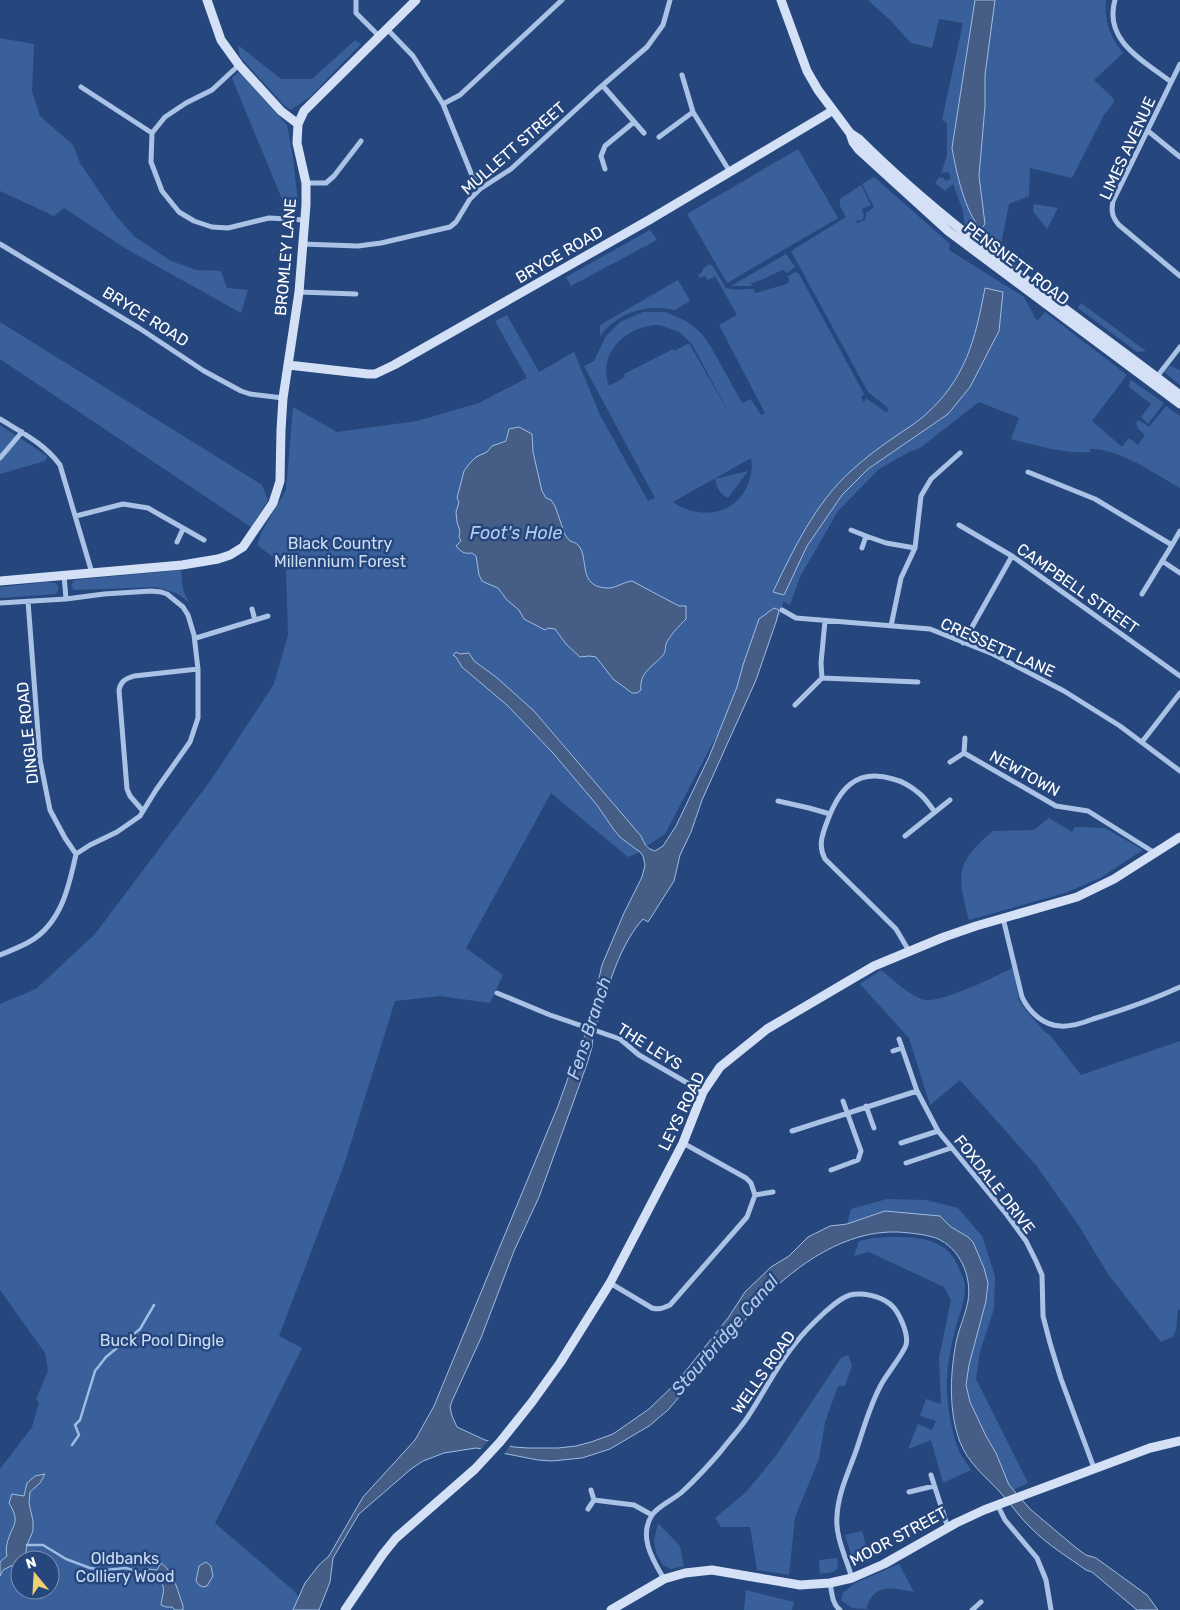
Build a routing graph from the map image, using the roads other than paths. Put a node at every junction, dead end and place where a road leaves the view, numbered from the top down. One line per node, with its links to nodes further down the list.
1 (207, 0): 11 (street)
2 (356, 0): 9 (street)
3 (416, 0): 8 (street)
4 (562, 0): 16 (street)
5 (670, 0): 15 (street, MULLETT STREET)
6 (781, 0): 17 (street, PENSNETT ROAD)
7 (1115, 0): 13 (street)
8 (387, 29): 9 (street); 16 (street)
9 (379, 36): 20 (street)
10 (1180, 64): 13 (street, LIMES AVENUE)
11 (239, 66): 20 (street); 22 (street)
12 (682, 75): 18 (street)
13 (1171, 82): 21 (street, LIMES AVENUE)
14 (82, 86): 22 (street)
15 (603, 86): 19 (street); 30 (street, MULLETT STREET)
16 (443, 104): 30 (street)
17 (832, 111): 28 (street, BRYCE ROAD); 39 (street, PENSNETT ROAD)
18 (693, 112): 24 (street); 28 (street)
19 (634, 122): 23 (street); 27 (street)
20 (298, 124): 29 (street, BROMLEY LANE)
21 (1148, 131): 26 (street); 34 (street, LIMES AVENUE)
22 (152, 133): 31 (street)
23 (644, 133)
24 (660, 137)
25 (360, 141): 29 (street)
26 (1180, 157)
27 (605, 169)
28 (730, 172): 38 (street, BRYCE ROAD)
29 (306, 183): 31 (street, BROMLEY LANE)
30 (480, 190): 33 (street, MULLETT STREET)
31 (305, 220): 33 (street, BROMLEY LANE)
32 (0, 244): 40 (street, BRYCE ROAD)
33 (302, 244): 35 (street, BROMLEY LANE)
34 (1180, 276)
35 (299, 292): 36 (street); 38 (street, BROMLEY LANE)
36 (356, 294)
37 (1180, 346): 39 (street)
38 (288, 365): 40 (street, BROMLEY LANE)
39 (1154, 379): 41 (street, PENSNETT ROAD)
40 (283, 398): 61 (street, BROMLEY LANE)
41 (1179, 400)
42 (0, 419): 43 (street)
43 (22, 432): 45 (street); 47 (street)
44 (960, 453): 57 (street)
45 (0, 458)
46 (1028, 472): 55 (street)
47 (76, 516): 49 (street); 61 (street)
48 (959, 525): 58 (street, CAMPBELL STREET)
49 (183, 528): 53 (street); 54 (street)
50 (851, 530): 52 (street)
51 (1180, 531): 55 (street)
52 (866, 536): 56 (street); 57 (street)
53 (204, 540)
54 (177, 542)
55 (1172, 545): 59 (street)
56 (862, 548)
57 (915, 548): 73 (street)
58 (1012, 556): 75 (street); 77 (street, CAMPBELL STREET)
59 (1162, 561): 60 (street); 64 (street)
60 (1180, 572)
61 (92, 573): 62 (street)
62 (64, 575): 63 (street); 65 (street)
63 (0, 581)
64 (1142, 594)
65 (66, 599): 66 (street); 74 (street)
66 (28, 601): 67 (street); 95 (street, DINGLE ROAD)
67 (0, 603)
68 (252, 609): 71 (street)
69 (782, 610): 72 (street, CRESSETT LANE)
70 (268, 616): 71 (street)
71 (255, 620): 74 (street)
72 (825, 621): 73 (street, CRESSETT LANE); 78 (street)
73 (890, 626): 75 (street, CRESSETT LANE)
74 (196, 638): 76 (street)
75 (964, 643): 83 (street, CRESSETT LANE)
76 (198, 669): 89 (street); 89 (street)
77 (1180, 676)
78 (822, 678): 79 (street); 81 (street)
79 (918, 682)
80 (1180, 693): 83 (street)
81 (795, 705)
82 (965, 738): 84 (street)
83 (1142, 742): 86 (street, CRESSETT LANE)
84 (964, 752): 85 (street); 94 (street, NEWTOWN)
85 (950, 762)
86 (1180, 772)
87 (950, 800): 90 (street)
88 (778, 801): 91 (street)
89 (143, 811): 95 (street)
90 (935, 812): 91 (street); 92 (street)
91 (830, 814): 97 (street)
92 (904, 836)
93 (1180, 837): 94 (street, LEYS ROAD)
94 (1155, 853): 96 (street, LEYS ROAD)
95 (76, 854): 98 (street)
96 (1003, 918): 97 (street, LEYS ROAD); 99 (street)
97 (909, 951): 105 (street, LEYS ROAD)
98 (0, 955)
99 (1180, 987)
100 (497, 993): 105 (street, THE LEYS)
101 (899, 1039): 102 (street, FOXDALE DRIVE)
102 (902, 1048): 103 (street); 104 (street, FOXDALE DRIVE)
103 (893, 1051)
104 (917, 1091): 107 (street); 111 (street, FOXDALE DRIVE)
105 (703, 1092): 112 (street, LEYS ROAD)
106 (843, 1101): 108 (street)
107 (866, 1106): 108 (street); 109 (street)
108 (846, 1112): 110 (street); 116 (street)
109 (874, 1128)
110 (792, 1130)
111 (938, 1131): 113 (street); 114 (street, FOXDALE DRIVE)
112 (683, 1143): 118 (street); 119 (street, LEYS ROAD)
113 (900, 1143)
114 (951, 1148): 115 (street); 121 (street, FOXDALE DRIVE)
115 (906, 1163)
116 (831, 1170)
117 (773, 1192): 118 (street)
118 (755, 1196): 119 (street)
119 (610, 1283): 135 (street, LEYS ROAD)
120 (1180, 1442): 121 (street, MOOR STREET)
121 (1094, 1468): 127 (street, MOOR STREET)
122 (931, 1475): 123 (street)
123 (934, 1486): 125 (street); 130 (street)
124 (591, 1490): 126 (street)
125 (909, 1492)
126 (594, 1500): 128 (street); 129 (street)
127 (1001, 1503): 130 (street, MOOR STREET); 139 (street)
128 (588, 1510)
129 (652, 1515): 131 (street); 132 (street, WELLS ROAD)
130 (948, 1528): 132 (street, MOOR STREET)
131 (664, 1578): 133 (street, MOOR STREET); 136 (street, MOOR STREET)
132 (852, 1578): 133 (street, MOOR STREET)
133 (830, 1583): 137 (street)
134 (981, 1602): 138 (street)
135 (345, 1610)
136 (611, 1610)
137 (840, 1610)
138 (972, 1610)
139 (1051, 1610)

